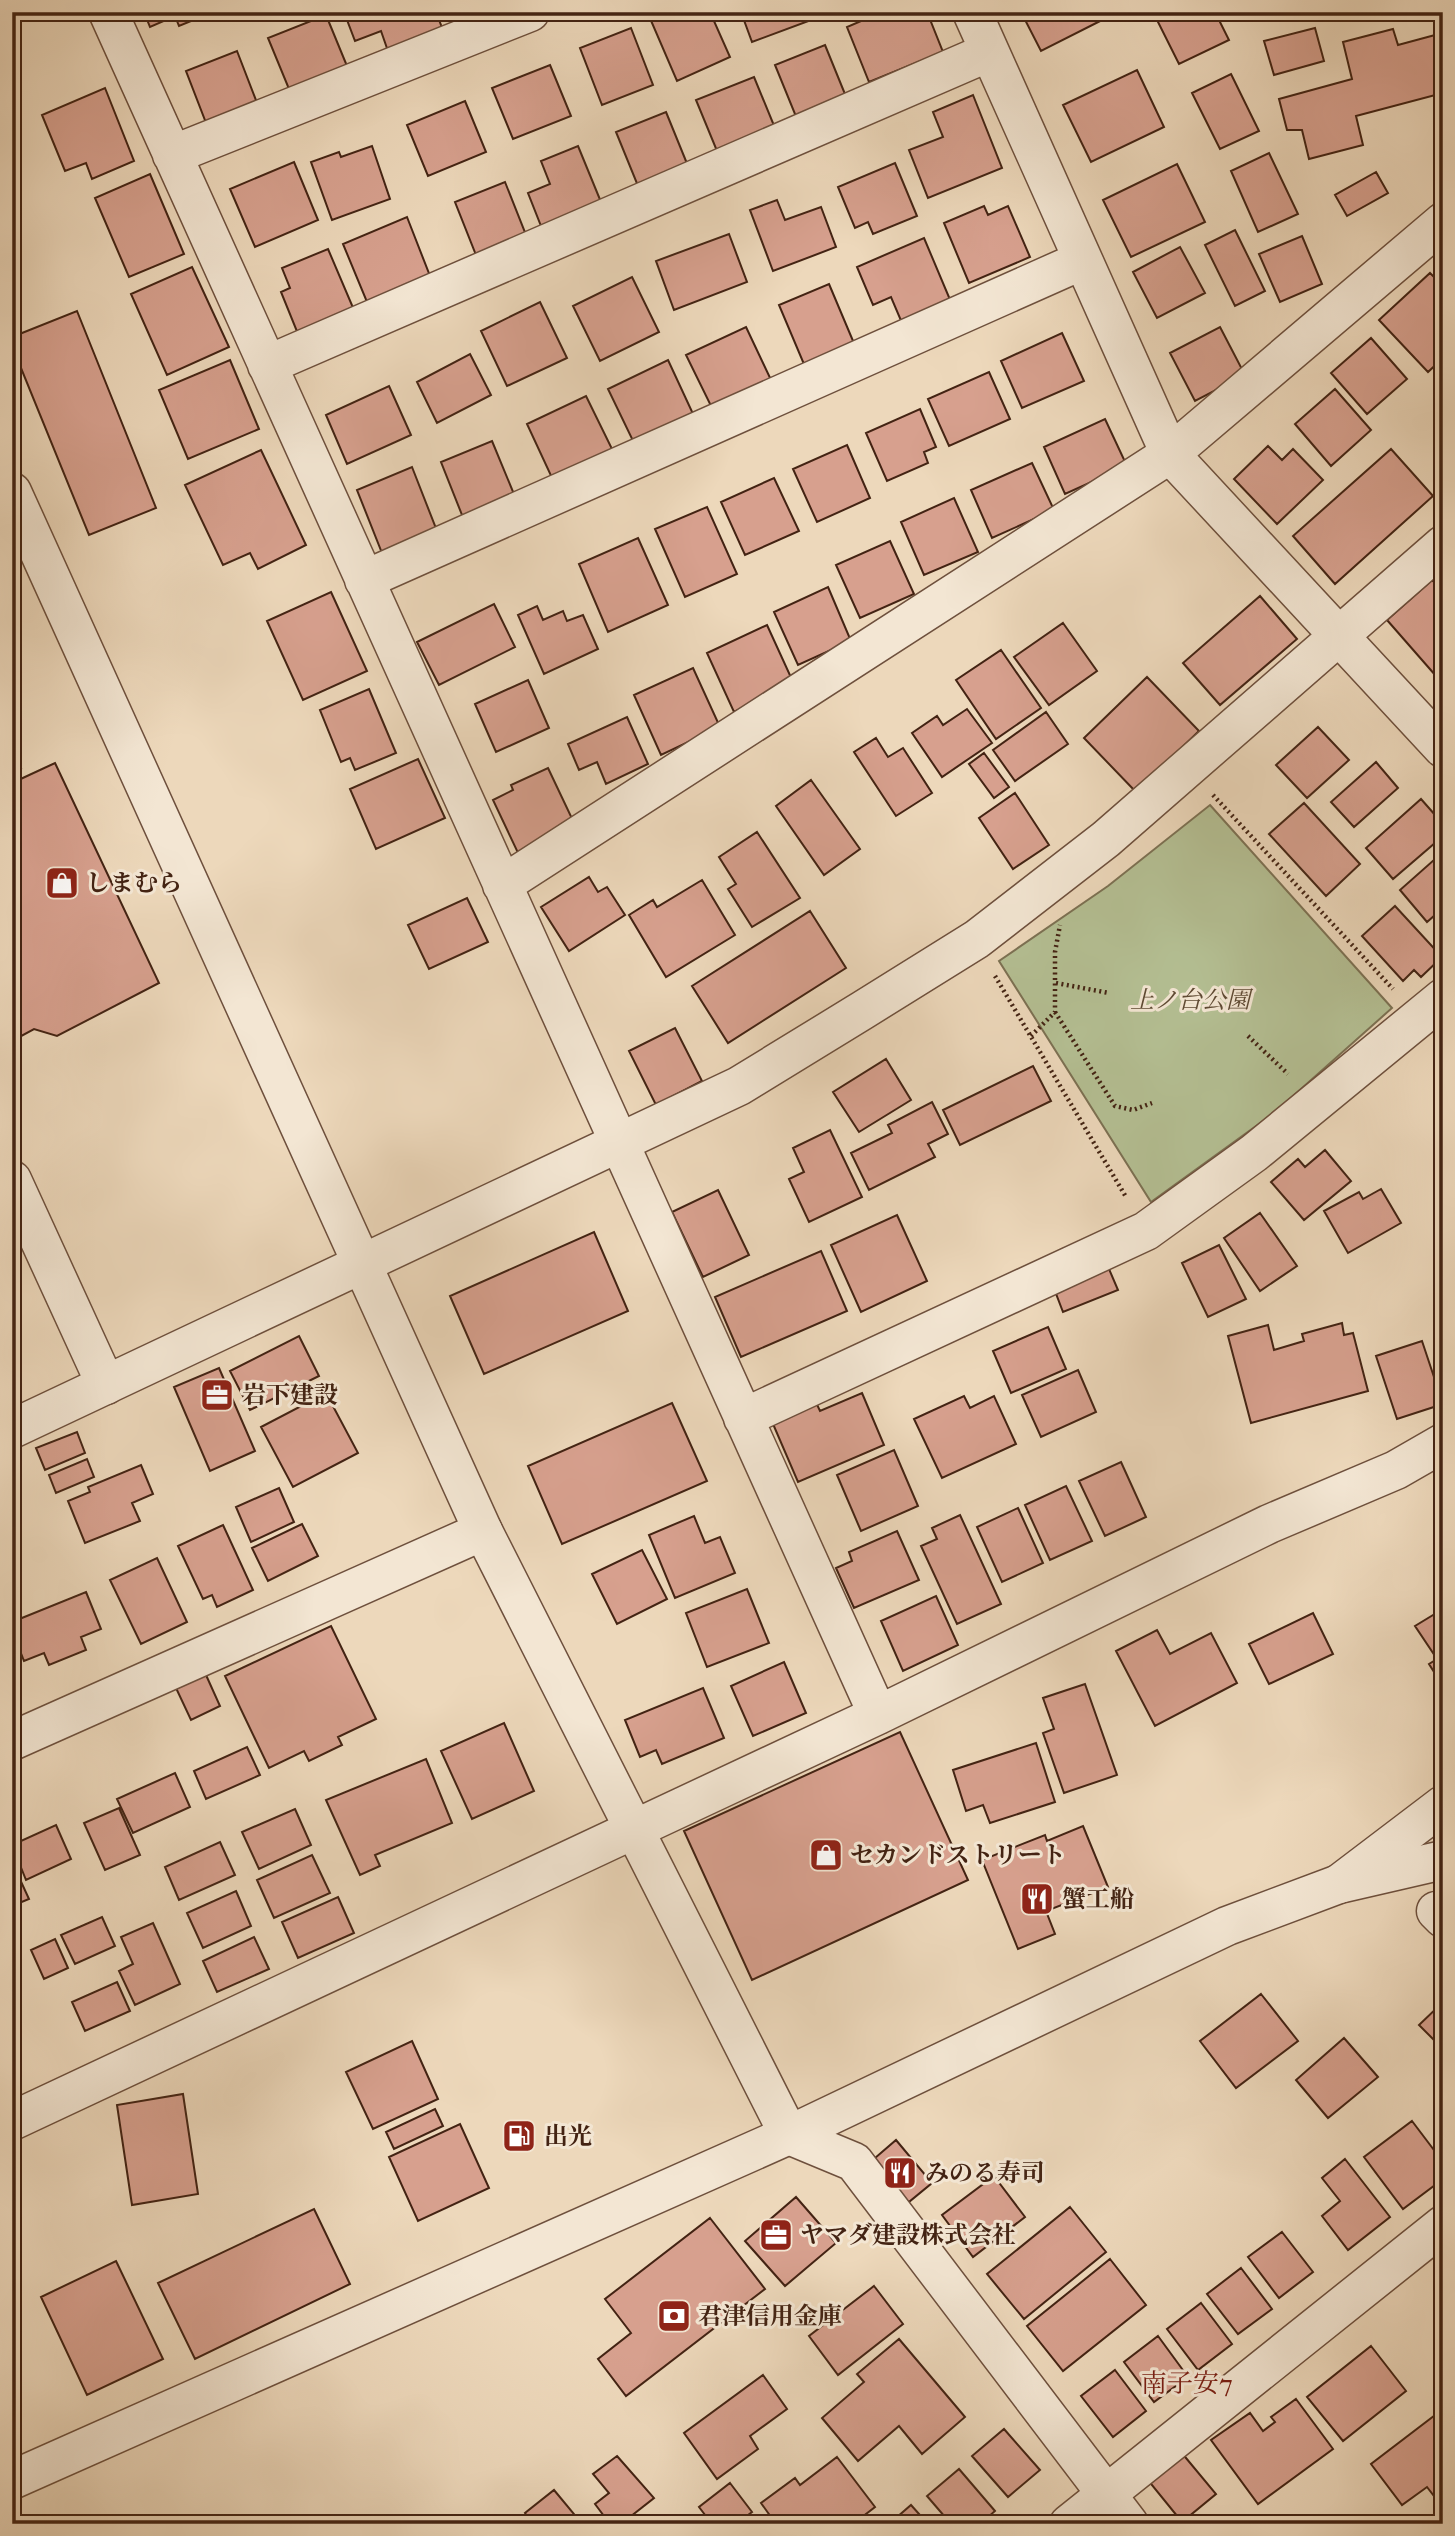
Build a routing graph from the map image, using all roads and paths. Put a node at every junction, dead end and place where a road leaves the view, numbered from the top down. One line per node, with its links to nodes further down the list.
1 (108, 12): 5 (street)
2 (530, 12): 5 (street)
3 (972, 12): 4 (street)
4 (989, 52): 7 (street); 8 (street)
5 (172, 155): 8 (street)
6 (1443, 222): 9 (street)
7 (1083, 260): 9 (street); 12 (street)
8 (267, 365): 12 (street)
9 (1170, 454): 13 (street); 16 (street)
10 (12, 492): 30 (street)
11 (1443, 545): 13 (street)
12 (364, 580): 16 (street)
13 (1339, 636): 14 (street); 27 (street)
14 (1443, 748)
15 (1205, 788): 21 (path)
16 (502, 885): 27 (street)
17 (1060, 924): 19 (path)
18 (992, 970): 23 (path)
19 (1056, 982): 20 (path); 22 (path)
20 (1109, 993)
21 (1431, 1008): 29 (street)
22 (1055, 1012): 23 (path); 26 (path)
23 (1031, 1036): 29 (path)
24 (1248, 1036): 25 (path)
25 (1279, 1065)
26 (1152, 1103)
27 (619, 1145): 30 (street); 32 (street)
28 (12, 1180): 31 (street)
29 (1146, 1230): 32 (street)
30 (361, 1265): 31 (street); 35 (street)
31 (106, 1385): 33 (street)
32 (743, 1419): 36 (street)
33 (12, 1429)
34 (1443, 1443): 36 (street)
35 (483, 1531): 37 (street); 39 (street)
36 (878, 1715): 39 (street)
37 (12, 1741)
38 (1443, 1805): 41 (street)
39 (635, 1827): 42 (street); 43 (street)
40 (1443, 1860): 41 (street)
41 (1339, 1884): 43 (street)
42 (12, 2121)
43 (789, 2135): 45 (street); 46 (street)
44 (1443, 2225): 46 (street)
45 (12, 2480)
46 (1117, 2509): 47 (street)
47 (1069, 2524)

